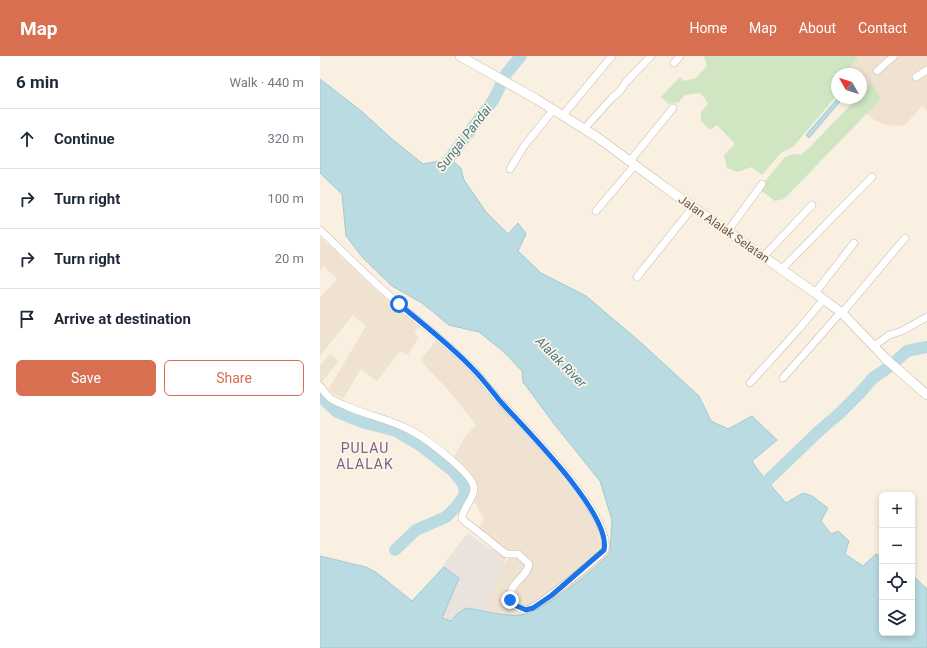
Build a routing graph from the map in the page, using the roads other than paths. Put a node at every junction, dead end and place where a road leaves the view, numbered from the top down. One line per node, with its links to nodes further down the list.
1 (460, 56): 11 (street, Jalan Alalak Selatan)
2 (612, 56): 12 (street)
3 (651, 56): 13 (street)
4 (680, 56): 6 (street)
5 (894, 56): 8 (street)
6 (674, 63)
7 (927, 70): 9 (street)
8 (876, 71)
9 (916, 77)
10 (673, 108): 14 (street)
11 (554, 109): 12 (street, Jalan Alalak Selatan); 15 (street)
12 (563, 115): 13 (street, Jalan Alalak Selatan)
13 (584, 129): 14 (street, Jalan Alalak Selatan)
14 (632, 163): 19 (street, Jalan Alalak Selatan); 20 (street)
15 (510, 169)
16 (872, 177): 26 (street)
17 (762, 184): 22 (street)
18 (812, 205): 25 (street)
19 (693, 207): 22 (street, Jalan Alalak Selatan); 27 (street)
20 (596, 211)
21 (320, 230): 35 (street)
22 (727, 232): 25 (street, Jalan Alalak Selatan)
23 (905, 238): 30 (street)
24 (854, 243): 28 (street)
25 (763, 257): 26 (street, Jalan Alalak Selatan)
26 (780, 270): 28 (street, Jalan Alalak Selatan)
27 (637, 277)
28 (815, 293): 29 (street, Jalan Alalak Selatan)
29 (824, 299): 30 (street, Jalan Alalak Selatan); 34 (street)
30 (841, 312): 32 (street, Jalan Alalak Selatan); 33 (street)
31 (927, 317): 32 (street)
32 (874, 346): 36 (street, Jalan Alalak Selatan)
33 (783, 378)
34 (750, 383)
35 (320, 386)
36 (927, 395)

